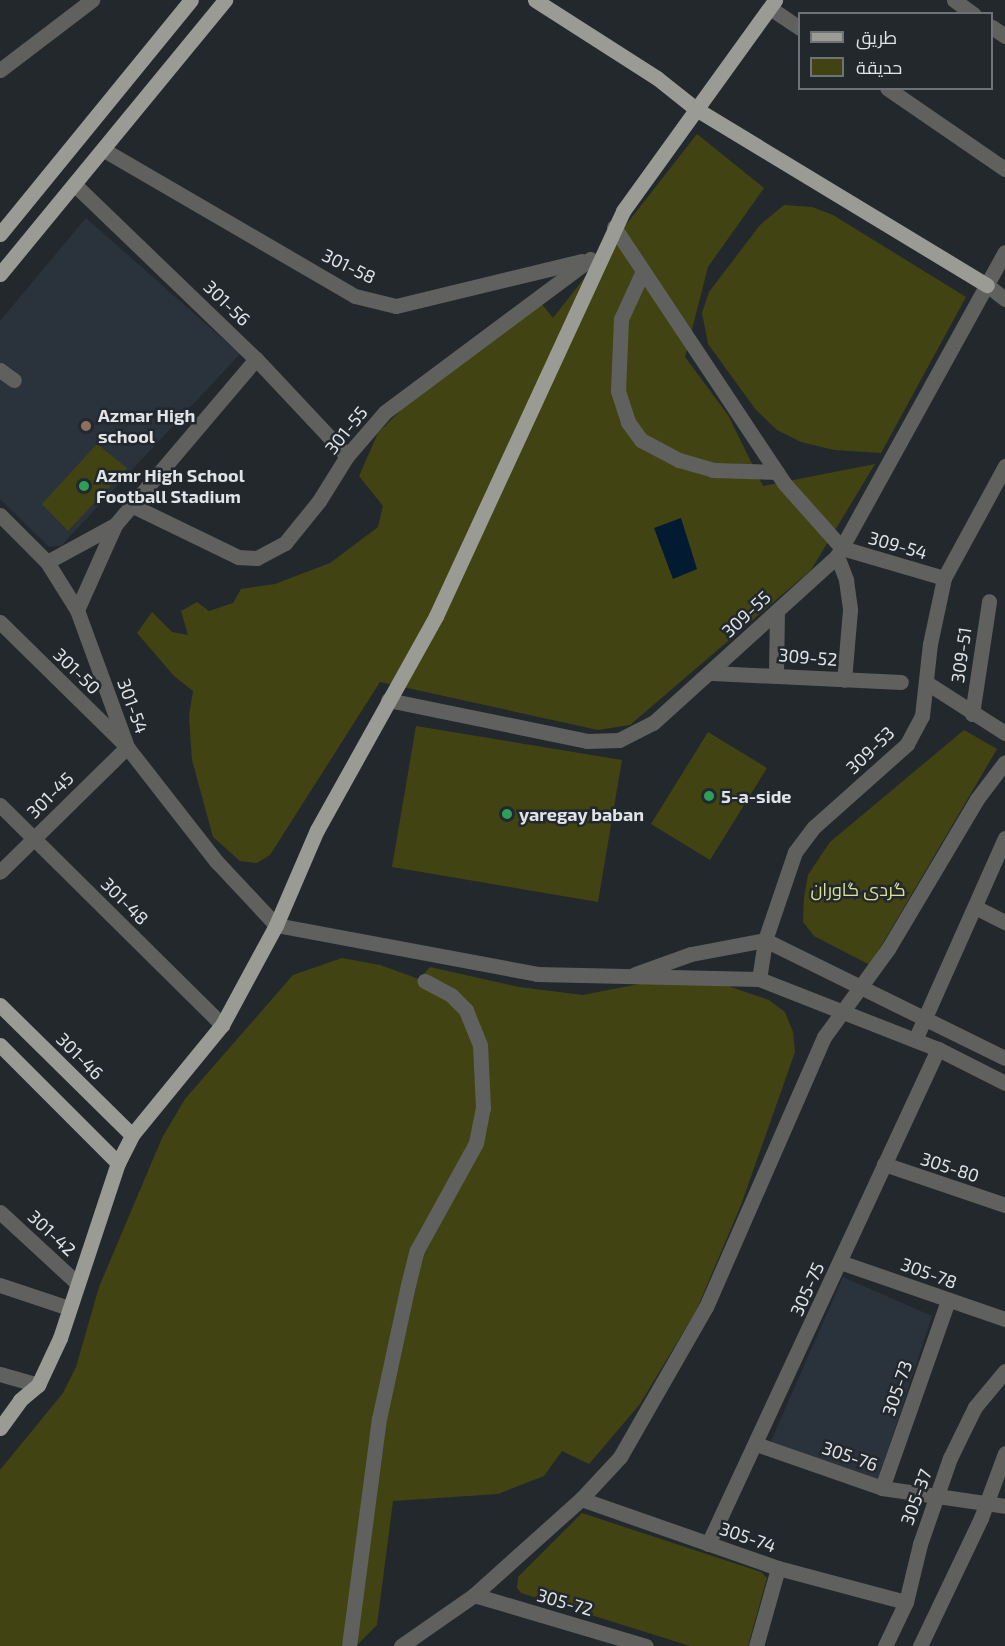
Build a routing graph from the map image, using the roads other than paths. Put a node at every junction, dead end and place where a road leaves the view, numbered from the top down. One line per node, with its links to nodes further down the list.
1 (92, 0): 9 (street)
2 (191, 0): 16 (main road)
3 (225, 0): 12 (main road)
4 (535, 0): 11 (main road)
5 (954, 0): 7 (street)
6 (772, 4): 8 (street); 11 (main road)
7 (970, 12)
8 (798, 26)
9 (0, 70)
10 (891, 90): 13 (street)
11 (696, 109): 15 (main road); 21 (main road)
12 (104, 150): 14 (main road); 18 (street, 301-58)
13 (1005, 169)
14 (74, 184): 20 (main road); 23 (street, 301-56)
15 (614, 227): 18 (main road); 19 (street)
16 (0, 234)
17 (1005, 252): 21 (street, 309-55)
18 (596, 257): 26 (street, 301-55); 44 (main road)
19 (643, 271): 28 (street); 28 (street)
20 (0, 274)
21 (987, 285): 22 (street); 32 (street, 309-55)
22 (1005, 299)
23 (256, 359): 26 (street, 301-56); 29 (street)
24 (0, 370): 25 (street)
25 (14, 381)
26 (347, 456): 29 (street, 301-55)
27 (1005, 466): 34 (street, 309-53)
28 (777, 472): 32 (street)
29 (132, 506): 31 (street)
30 (0, 515): 33 (street, 301-54)
31 (115, 525): 33 (street); 36 (street)
32 (839, 552): 34 (street, 309-54); 37 (street, 309-55); 41 (street)
33 (47, 562): 36 (street, 301-54)
34 (944, 578): 43 (street, 309-53)
35 (989, 601): 45 (street, 309-51)
36 (77, 610): 47 (street, 301-54)
37 (777, 612): 39 (street, 309-55); 40 (street)
38 (0, 622): 47 (street, 301-50)
39 (712, 673): 40 (street, 309-52); 44 (street, 309-55)
40 (776, 673): 41 (street, 309-52)
41 (844, 680): 42 (street, 309-52)
42 (901, 682)
43 (927, 683): 45 (street); 56 (street, 309-53)
44 (388, 700): 55 (main road)
45 (972, 714): 46 (street)
46 (1005, 733)
47 (127, 747): 51 (street, 301-45); 55 (street, 301-54)
48 (1005, 762): 60 (street)
49 (0, 805): 51 (street, 301-48)
50 (1005, 838): 53 (street)
51 (34, 839): 52 (street, 301-45); 64 (street, 301-48)
52 (0, 872)
53 (975, 907): 54 (street); 63 (street)
54 (1005, 922)
55 (276, 925): 57 (street); 64 (main road)
56 (765, 940): 57 (street); 58 (street, 309-53); 60 (street)
57 (625, 977): 58 (street)
58 (759, 979): 62 (street)
59 (425, 981): 98 (street)
60 (862, 985): 62 (street); 63 (street)
61 (0, 1005): 70 (main road, 301-46)
62 (842, 1013): 65 (street); 89 (street)
63 (924, 1018): 65 (street); 68 (street)
64 (222, 1025): 70 (main road)
65 (915, 1040): 67 (street)
66 (0, 1045): 71 (main road)
67 (938, 1049): 69 (street); 72 (street, 305-75)
68 (1005, 1058)
69 (1005, 1083)
70 (132, 1135): 71 (main road)
71 (118, 1163): 76 (main road)
72 (884, 1164): 73 (street, 305-80); 75 (street, 305-75)
73 (1005, 1205)
74 (0, 1212): 76 (street, 301-42)
75 (840, 1262): 78 (street, 305-78); 85 (street, 305-75)
76 (77, 1283): 79 (main road)
77 (0, 1285): 79 (street)
78 (948, 1301): 80 (street, 305-78); 87 (street, 305-73)
79 (69, 1308): 83 (main road)
80 (1005, 1319)
81 (1005, 1371): 88 (street, 305-37)
82 (3, 1378): 83 (street)
83 (38, 1385): 84 (main road)
84 (0, 1428)
85 (756, 1444): 87 (street, 305-76); 93 (street, 305-75)
86 (1005, 1453): 90 (street)
87 (882, 1488): 88 (street, 305-76)
88 (934, 1498): 90 (street, 305-76); 96 (street, 305-37)
89 (580, 1499): 93 (street, 305-74); 95 (street)
90 (986, 1505): 91 (street, 305-76); 92 (street); 104 (street)
91 (1005, 1506)
92 (1005, 1516)
93 (708, 1544): 94 (street, 305-74)
94 (778, 1568): 96 (street, 305-74); 101 (street)
95 (474, 1595): 99 (street); 100 (street, 305-72)
96 (906, 1602): 97 (street, 305-37)
97 (896, 1623): 102 (street, 305-37); 103 (street)
98 (349, 1646)
99 (401, 1646)
100 (646, 1646)
101 (756, 1646)
102 (885, 1646)
103 (900, 1646)
104 (920, 1646)

